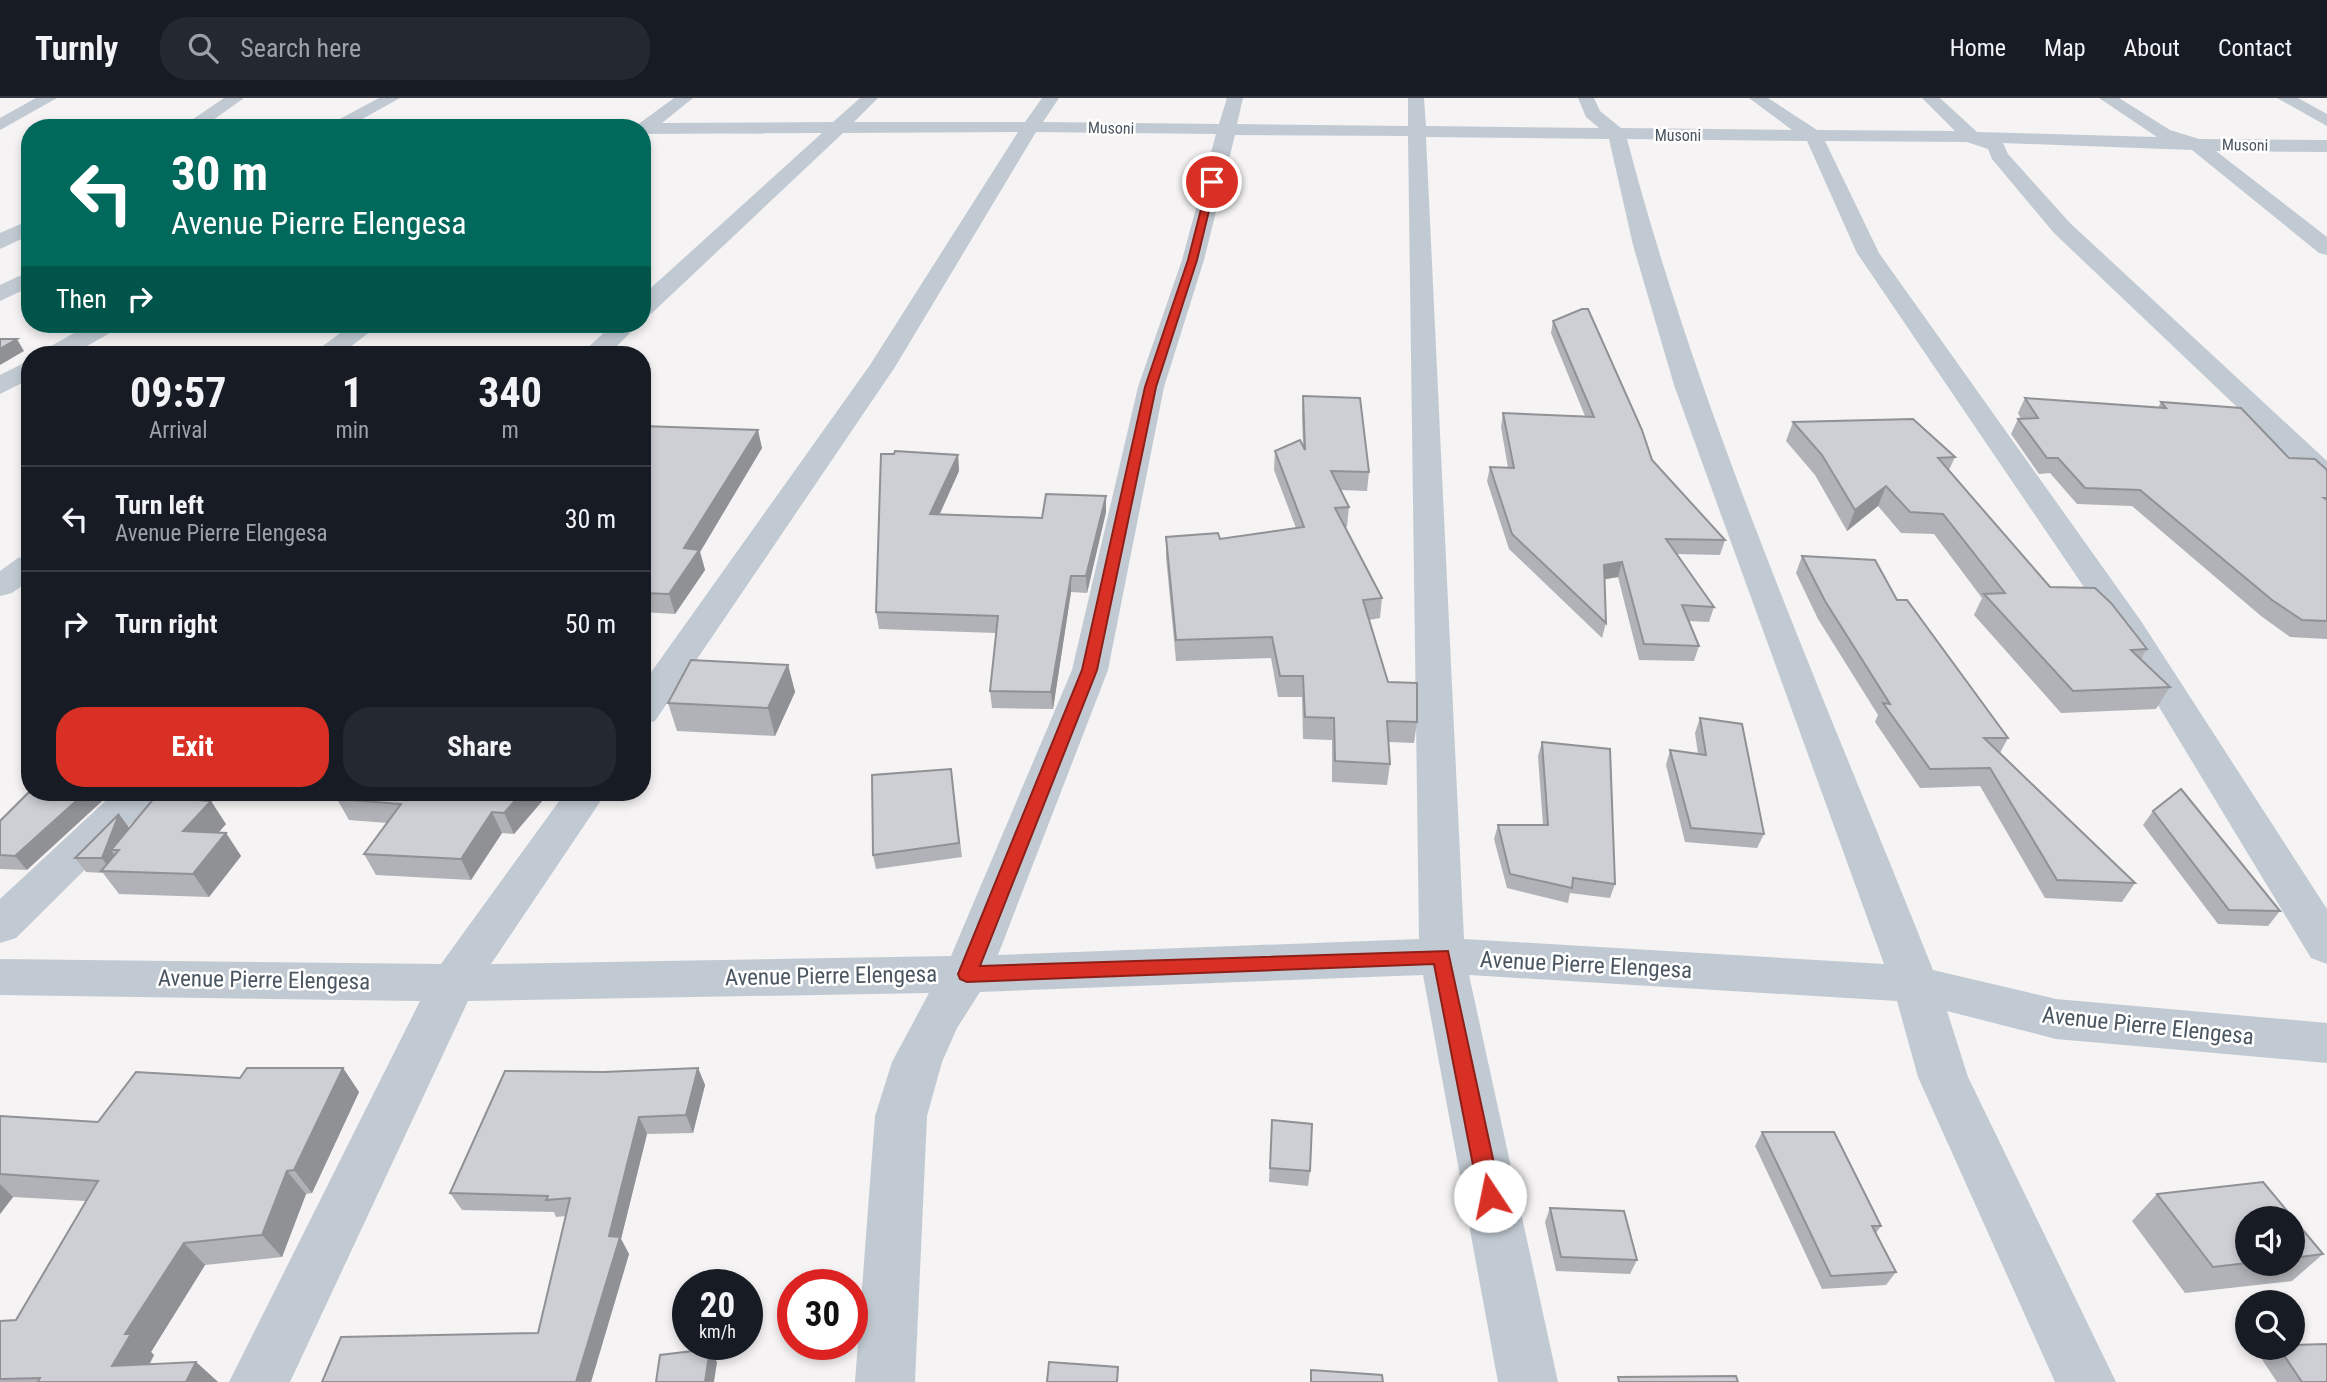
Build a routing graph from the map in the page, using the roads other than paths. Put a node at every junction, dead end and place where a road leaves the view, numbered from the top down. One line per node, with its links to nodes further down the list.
1 (49, 98): 18 (street)
2 (236, 98): 14 (street)
3 (392, 98): 15 (street)
4 (685, 98): 17 (street)
5 (870, 98): 21 (street)
6 (1051, 98): 19 (street)
7 (1586, 98): 24 (street)
8 (1757, 98): 25 (street)
9 (1930, 98): 26 (street)
10 (2107, 98): 27 (street)
11 (2285, 98): 16 (street)
12 (1230, 114): 13 (street, Musoni); 19 (street, Musoni); 52 (street)
13 (1418, 115): 24 (street, Musoni); 51 (street)
14 (203, 119)
15 (350, 119)
16 (2327, 121)
17 (651, 122)
18 (0, 125)
19 (1030, 127): 21 (street, Musoni); 46 (street)
20 (651, 128): 21 (street, Musoni)
21 (839, 128): 34 (street)
22 (0, 131): 23 (street)
23 (21, 131)
24 (1616, 134): 25 (street, Musoni); 55 (street)
25 (1814, 136): 26 (street, Musoni); 50 (street)
26 (1974, 139): 27 (street, Musoni); 43 (street)
27 (2197, 145): 28 (street, Musoni); 31 (street)
28 (2327, 146)
29 (21, 231): 30 (street)
30 (0, 242)
31 (2327, 248)
32 (21, 283): 33 (street)
33 (0, 294)
34 (651, 301)
35 (92, 333): 38 (street)
36 (355, 333): 39 (street)
37 (617, 333): 40 (street)
38 (69, 346)
39 (337, 346)
40 (603, 346)
41 (21, 373): 42 (street)
42 (0, 386)
43 (2327, 477)
44 (21, 571): 45 (street)
45 (0, 586)
46 (651, 699)
47 (130, 801): 49 (street)
48 (580, 801): 54 (street)
49 (0, 926)
50 (2327, 946)
51 (1442, 956): 52 (street, Avenue Pierre Elengesa); 55 (street, Avenue Pierre Elengesa); 59 (street)
52 (967, 974): 54 (street, Avenue Pierre Elengesa); 58 (street)
53 (0, 977): 54 (street, Avenue Pierre Elengesa)
54 (453, 983): 57 (street)
55 (1915, 984): 56 (street, Avenue Pierre Elengesa); 60 (street)
56 (2327, 1043)
57 (259, 1382)
58 (885, 1382)
59 (1528, 1382)
60 (2086, 1382)

